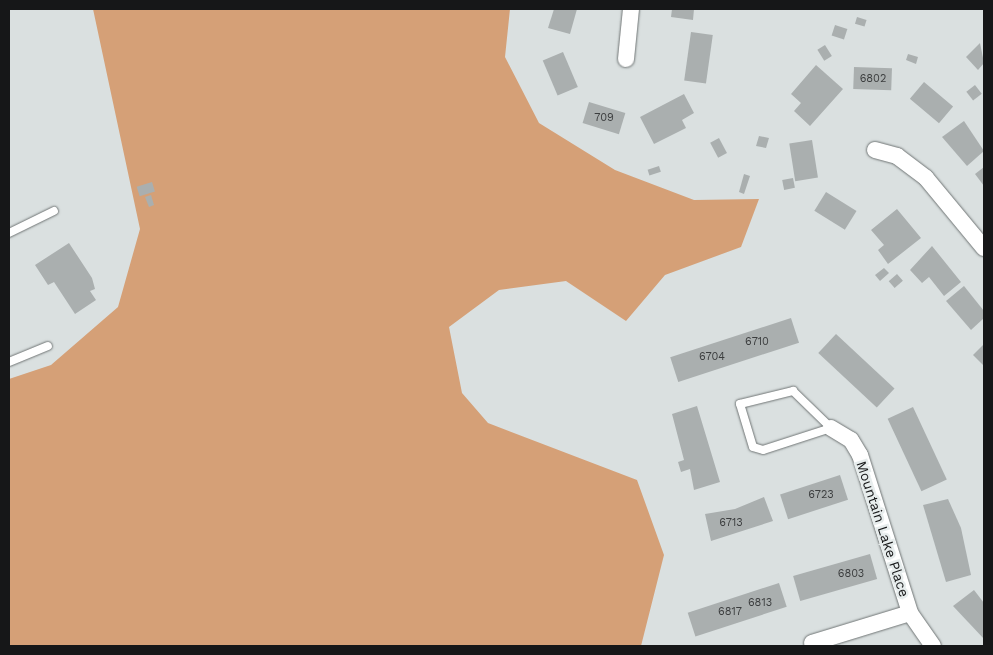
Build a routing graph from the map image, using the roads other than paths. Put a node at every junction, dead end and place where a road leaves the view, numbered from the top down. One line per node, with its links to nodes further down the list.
1 (631, 9): 2 (street)
2 (626, 59)
3 (875, 150): 6 (street)
4 (54, 211): 5 (lane)
5 (9, 233)
6 (984, 248)
7 (48, 346): 8 (lane)
8 (9, 362)
9 (831, 428): 9 (lane); 10 (street, Mountain Lake Place)
10 (910, 613): 11 (street, Mountain Lake Place); 12 (street, Mountain Lake Place)
11 (810, 645)
12 (933, 646)

